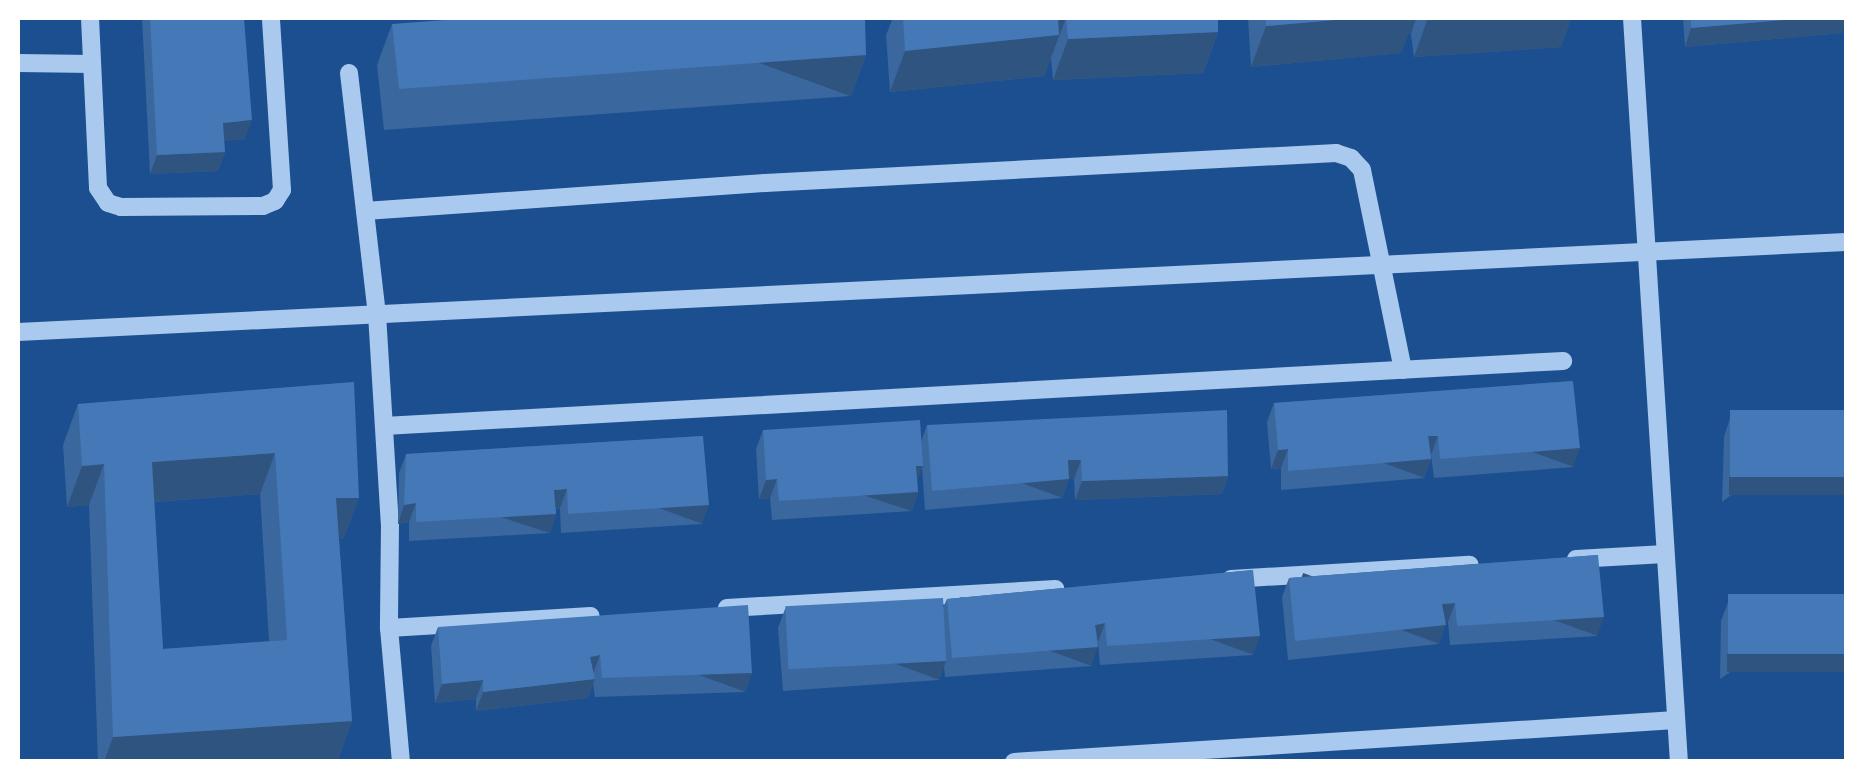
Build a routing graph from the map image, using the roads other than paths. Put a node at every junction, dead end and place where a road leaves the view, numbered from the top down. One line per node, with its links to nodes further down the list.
1 (90, 18): 5 (street)
2 (271, 18): 5 (street)
3 (1632, 18): 9 (street)
4 (18, 64): 5 (street)
5 (92, 64)
6 (350, 73): 7 (street)
7 (364, 211): 10 (street); 11 (street)
8 (1846, 242): 9 (street)
9 (1644, 250): 10 (street); 16 (street)
10 (1384, 263): 11 (street); 14 (street)
11 (377, 314): 12 (street); 15 (street)
12 (18, 332)
13 (1563, 362): 14 (street)
14 (1402, 370): 15 (street)
15 (384, 426): 23 (street)
16 (1665, 554): 17 (street); 24 (street)
17 (1565, 560)
18 (1486, 564): 19 (street)
19 (1206, 580)
20 (1067, 588): 21 (street)
21 (708, 610)
22 (608, 615): 23 (street)
23 (389, 628): 25 (street)
24 (1676, 720): 26 (street); 27 (street)
25 (401, 762)
26 (1014, 762)
27 (1679, 762)

